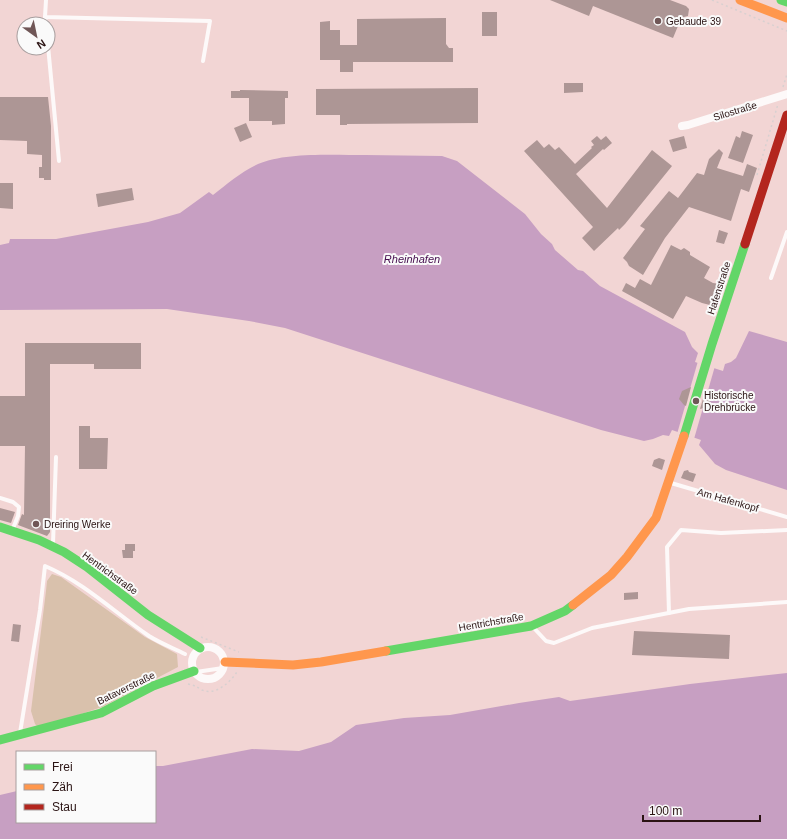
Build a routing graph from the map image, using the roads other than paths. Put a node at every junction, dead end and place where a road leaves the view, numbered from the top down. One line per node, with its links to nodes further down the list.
1 (46, 0): 5 (lane)
2 (740, 0): 7 (street)
3 (781, 0): 4 (street)
4 (787, 2)
5 (45, 16)
6 (56, 17): 9 (lane)
7 (787, 18)
8 (49, 56): 14 (lane)
9 (203, 61)
10 (784, 96): 12 (street, Silostraße)
11 (787, 115): 13 (street, Hafenstraße)
12 (682, 126)
13 (785, 127): 18 (street, Hafenstraße)
14 (58, 161)
15 (787, 232): 16 (lane)
16 (770, 278)
17 (56, 457): 25 (lane)
18 (678, 458): 19 (street, Hentrichstraße)
19 (669, 482): 21 (lane, Am Hafenkopf); 28 (street, Hentrichstraße)
20 (0, 498): 24 (lane)
21 (787, 518)
22 (0, 527): 24 (street, Hentrichstraße)
23 (787, 530): 27 (lane)
24 (12, 531): 25 (street, Hentrichstraße)
25 (52, 546): 29 (street, Hentrichstraße)
26 (787, 602): 27 (lane)
27 (669, 613): 28 (lane)
28 (531, 626): 31 (street, Hentrichstraße)
29 (200, 648): 31 (street, Hentrichstraße); 32 (street)
30 (185, 654): 33 (lane)
31 (224, 665): 32 (street)
32 (195, 672): 33 (street, Bataverstraße)
33 (20, 735): 34 (street, Bataverstraße)
34 (0, 740)

